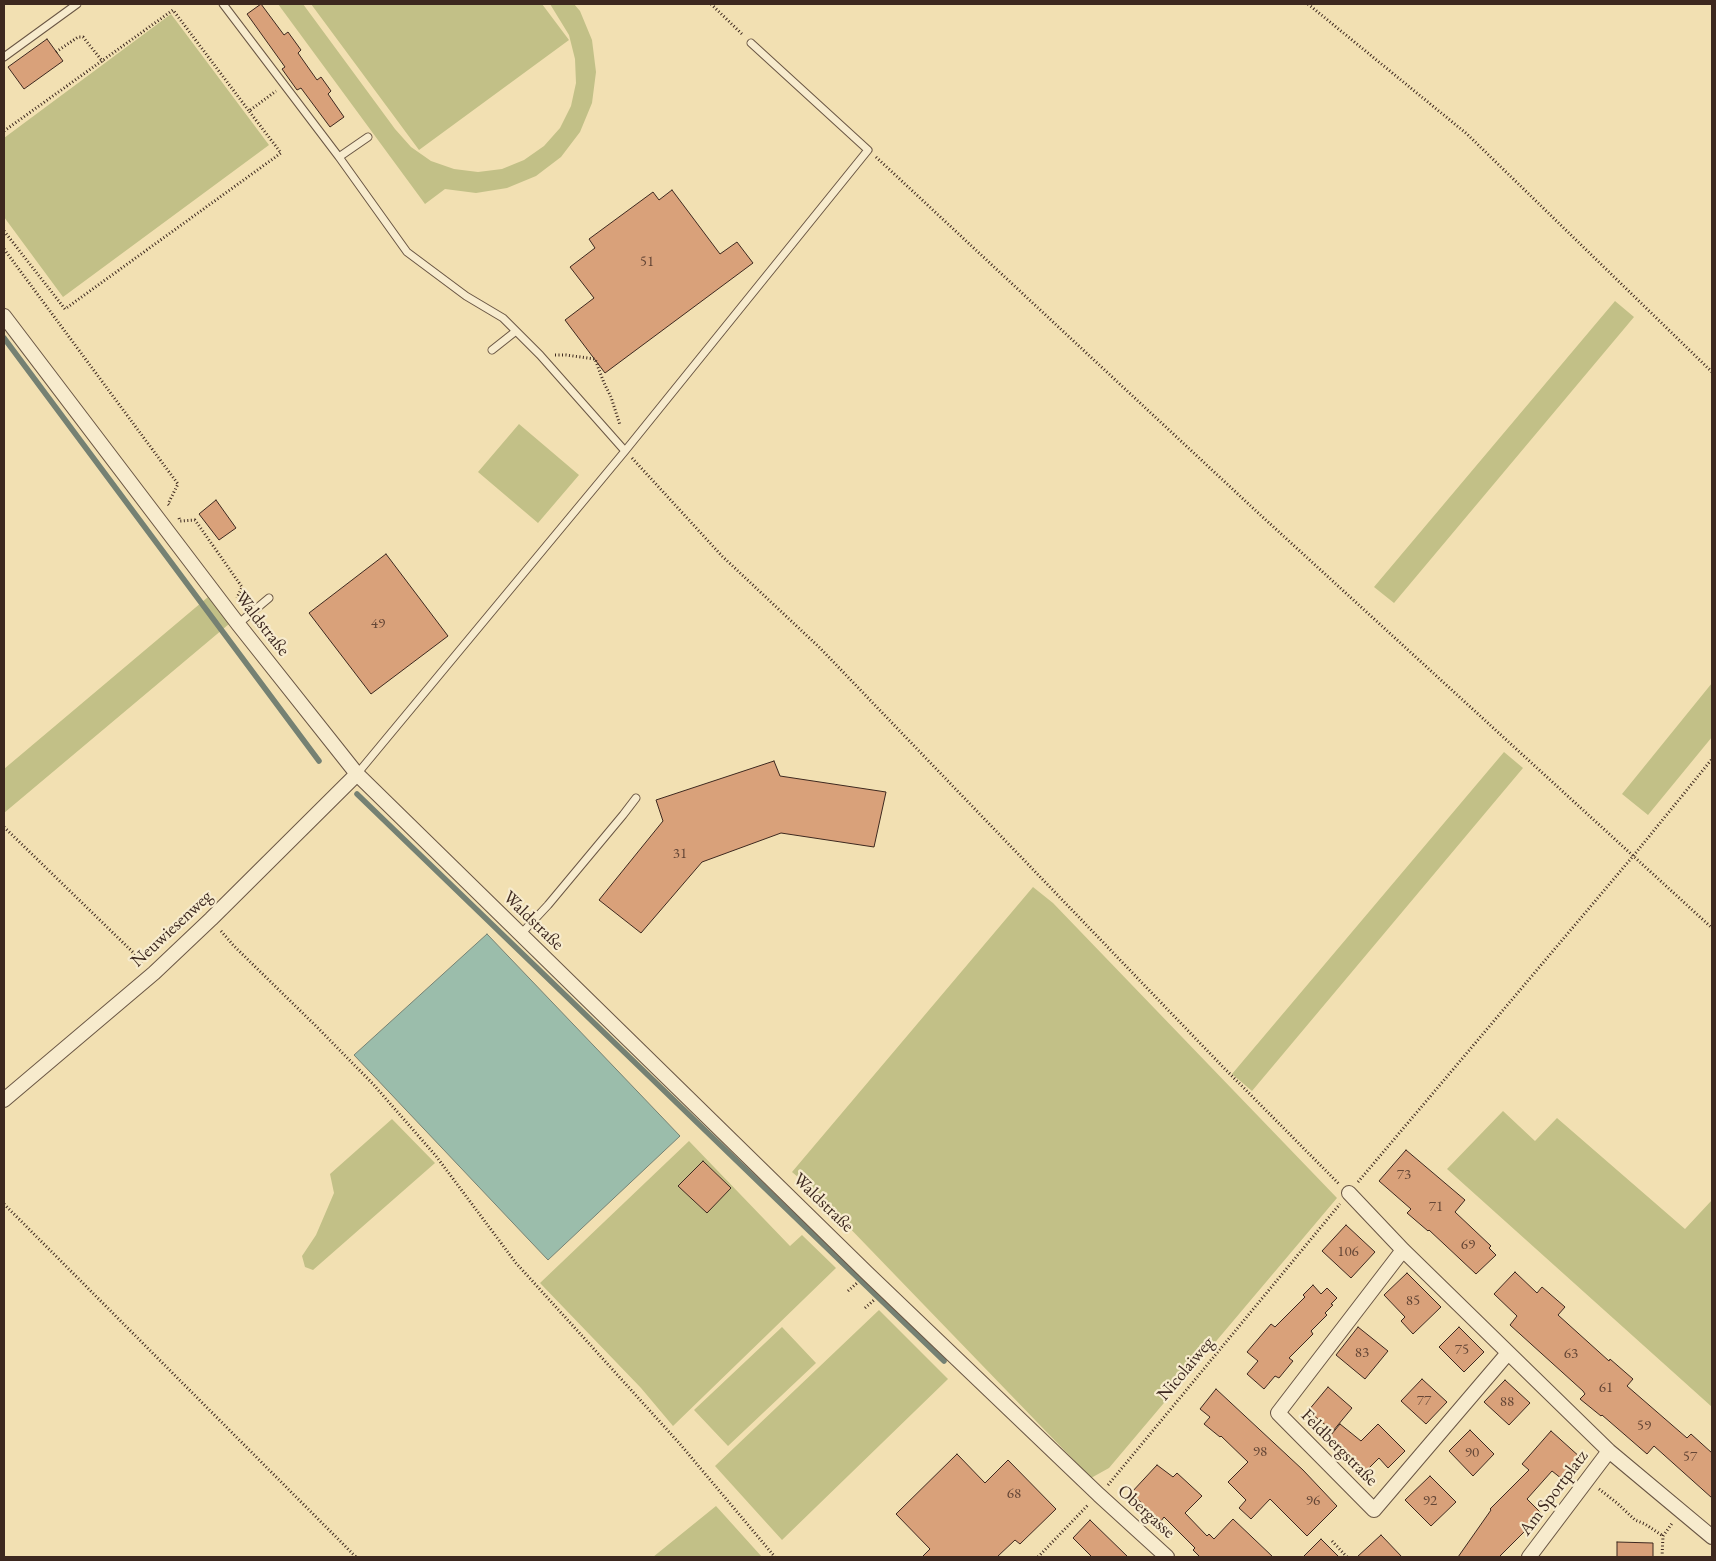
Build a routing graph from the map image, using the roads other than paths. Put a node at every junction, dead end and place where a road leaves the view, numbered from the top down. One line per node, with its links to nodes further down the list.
1 (77, 4): 4 (lane)
2 (222, 4): 6 (lane)
3 (751, 44): 10 (lane)
4 (4, 56)
5 (368, 137): 6 (lane)
6 (339, 158): 8 (lane)
7 (4, 316): 12 (street, Waldstraße)
8 (516, 331): 9 (lane); 10 (lane)
9 (492, 350)
10 (625, 451): 13 (lane)
11 (269, 598): 12 (lane)
12 (238, 624): 13 (street, Waldstraße)
13 (357, 774): 15 (street, Waldstraße); 16 (street, Neuwiesenweg)
14 (636, 798): 15 (lane)
15 (520, 935): 21 (street, Waldstraße)
16 (4, 1100)
17 (1349, 1194): 18 (street)
18 (1403, 1250): 19 (street); 19 (street, Feldbergstraße)
19 (1508, 1353): 20 (street)
20 (1609, 1451): 22 (street); 24 (street, Am Sportplatz)
21 (1099, 1495): 23 (street, Obergasse)
22 (1712, 1537)
23 (1167, 1557)
24 (1529, 1557)

